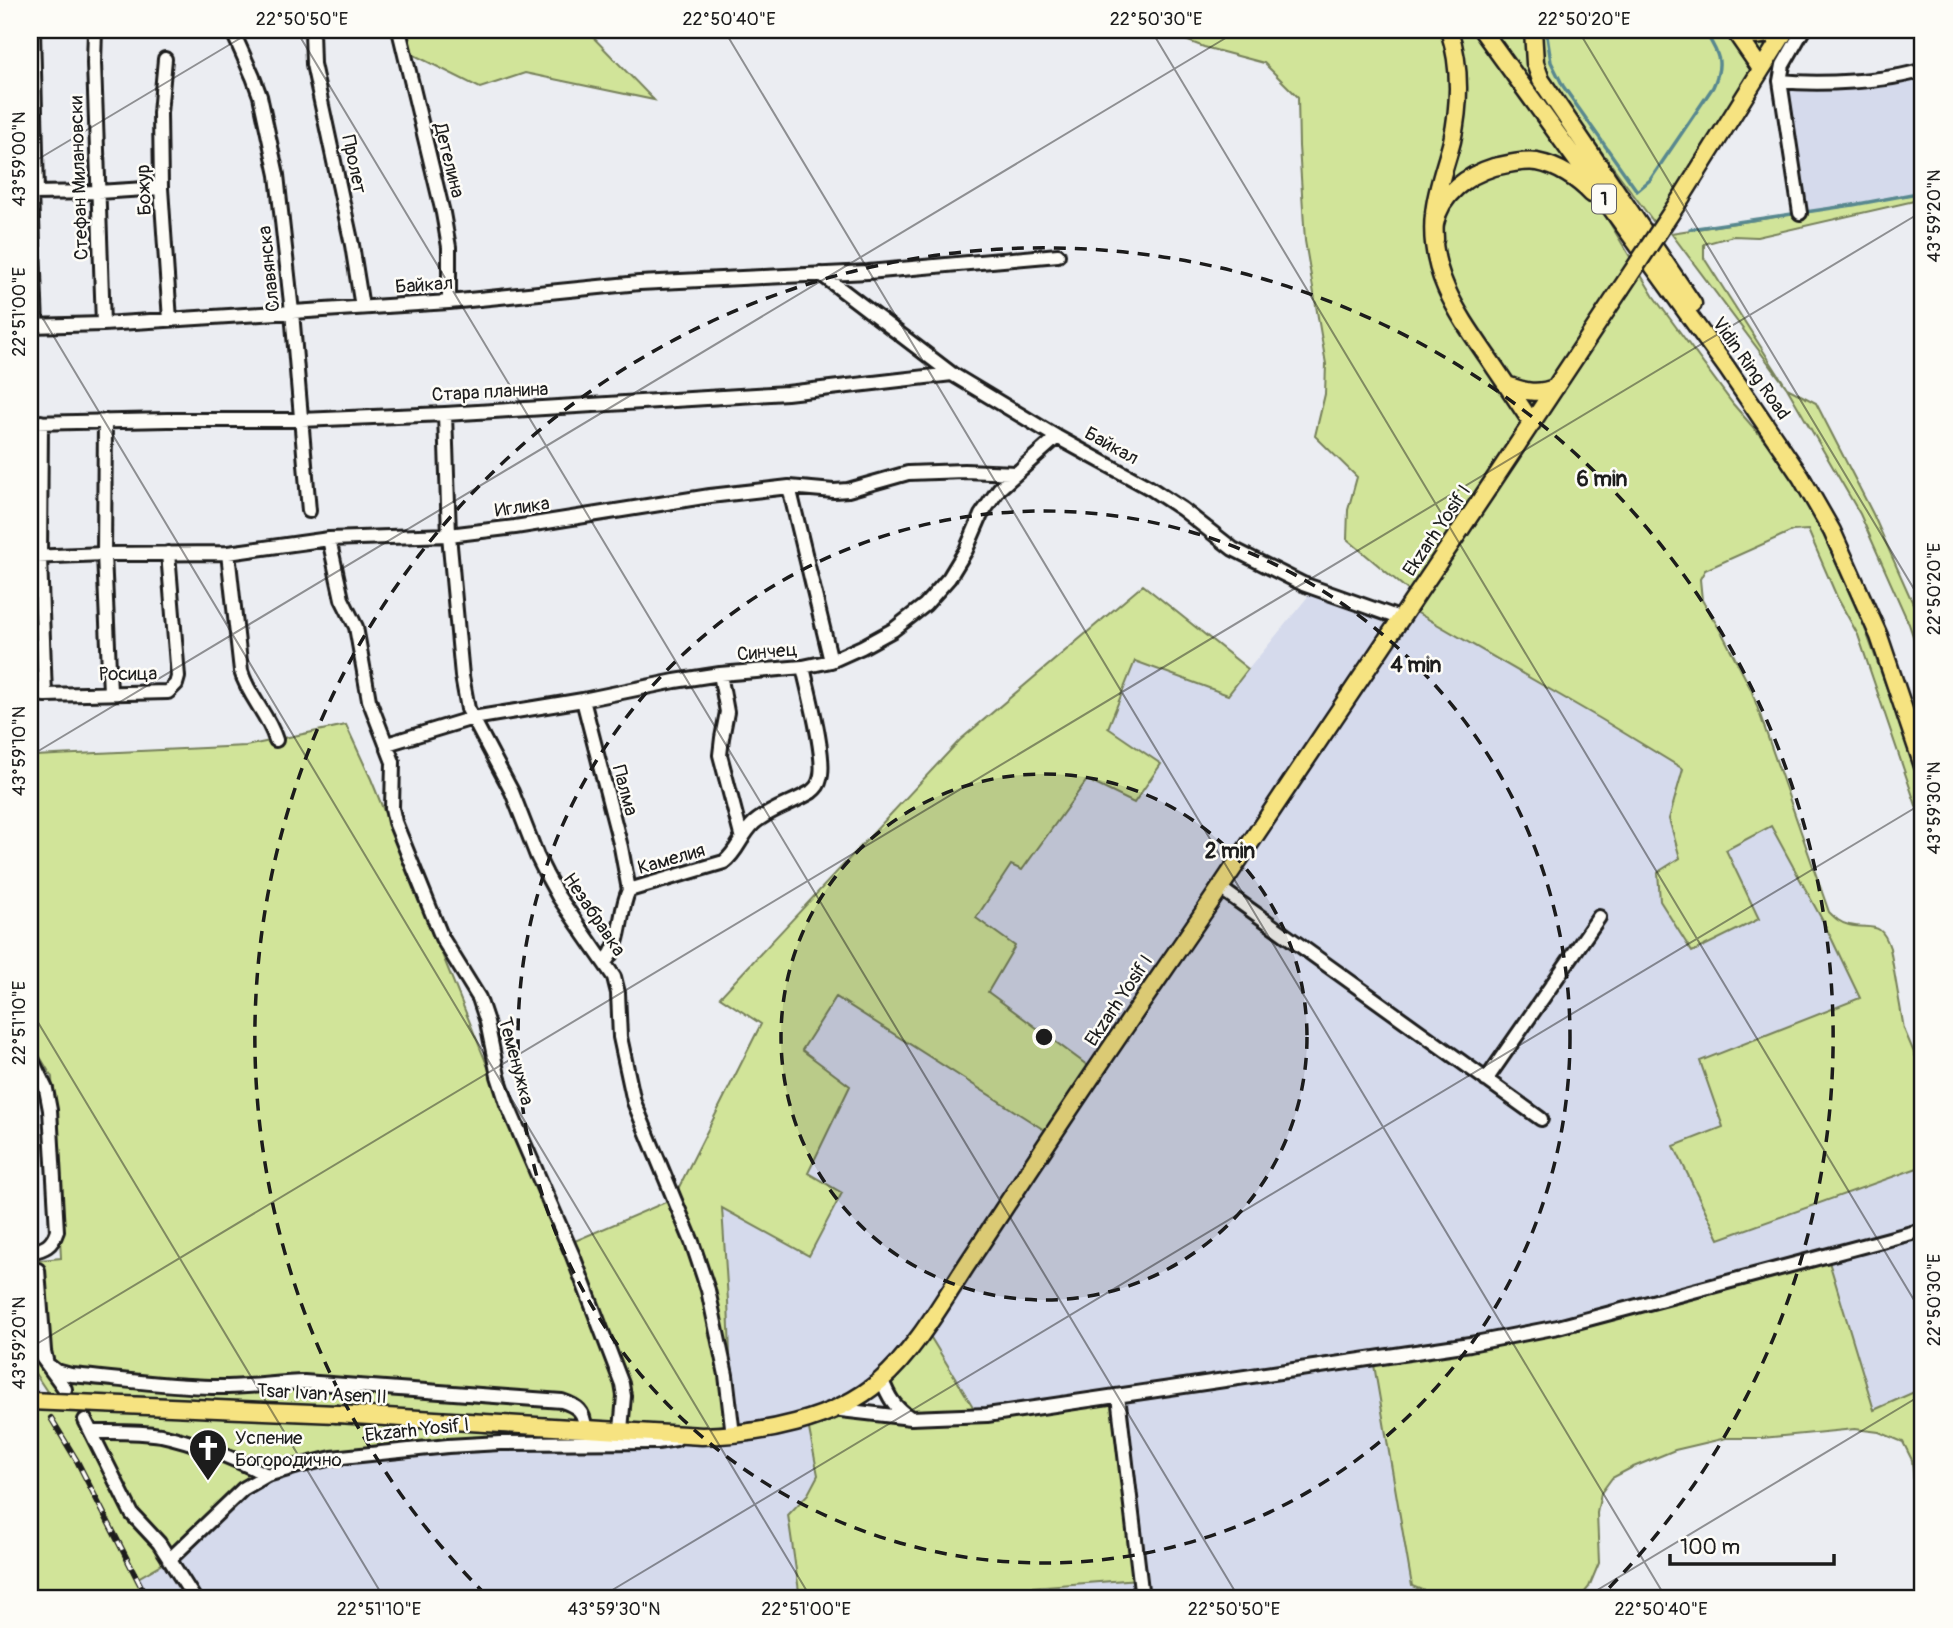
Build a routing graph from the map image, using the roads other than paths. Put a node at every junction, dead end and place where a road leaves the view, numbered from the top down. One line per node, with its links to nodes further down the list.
1 (33, 30): 18 (street)
2 (95, 30): 17 (street, Стефан Милановски)
3 (232, 30): 25 (street, Славянска)
4 (312, 30): 24 (street, Пролет)
5 (399, 30): 23 (street, Детелина)
6 (1449, 30): 20 (main road)
7 (1482, 30): 29 (main road, Vidin Ring Road / 1)
8 (1533, 30): 39 (main road)
9 (1784, 30): 11 (main road); 13 (main road, Ekzarh Yosif I)
10 (1803, 30): 15 (street)
11 (1735, 31): 13 (main road)
12 (165, 59): 16 (street, Божур)
13 (1761, 69): 32 (main road, Ekzarh Yosif I, bridge)
14 (1923, 71): 15 (street)
15 (1780, 80): 19 (street)
16 (161, 188): 17 (street); 26 (street, Божур)
17 (98, 192): 18 (street); 27 (street, Стефан Милановски)
18 (33, 193): 28 (street)
19 (1800, 213)
20 (1435, 240): 29 (main road); 31 (main road)
21 (1058, 255): 22 (street, Байкал)
22 (821, 274): 23 (street, Байкал); 30 (street, Байкал)
23 (449, 302): 24 (street, Байкал)
24 (362, 307): 25 (street, Байкал)
25 (292, 312): 26 (street, Байкал); 34 (street, Славянска)
26 (170, 320): 27 (street, Байкал)
27 (103, 324): 28 (street, Байкал)
28 (33, 326)
29 (1727, 368): 39 (main road, Vidin Ring Road / 1)
30 (952, 374): 33 (street, Стара планина); 38 (street, Байкал)
31 (1507, 385): 32 (main road); 37 (main road)
32 (1556, 387): 37 (main road, Ekzarh Yosif I)
33 (444, 414): 34 (street, Стара планина); 43 (street, Незабравка)
34 (300, 420): 35 (street, Стара планина); 42 (street, Славянска)
35 (105, 421): 36 (street, Стара планина); 47 (street)
36 (35, 422): 48 (street)
37 (1532, 422): 49 (main road, Ekzarh Yosif I)
38 (1057, 437): 40 (street, Синчец); 49 (street, Байкал)
39 (1775, 437): 60 (main road, Vidin Ring Road / 1)
40 (1016, 473): 41 (street, Иглика); 50 (street, Синчец)
41 (789, 487): 43 (street, Иглика); 50 (street)
42 (309, 511)
43 (449, 535): 44 (street, Иглика); 57 (street, Незабравка)
44 (329, 539): 46 (street, Иглика); 59 (street)
45 (168, 553): 46 (street, Иглика); 47 (street, Иглика); 53 (street, Росица)
46 (228, 553): 58 (street)
47 (104, 554): 48 (street, Иглика); 53 (street)
48 (35, 557): 55 (street)
49 (1402, 619): 62 (main road, Ekzarh Yosif I)
50 (831, 661): 51 (street, Синчец)
51 (803, 667): 52 (street, Синчец); 61 (street, Камелия)
52 (720, 674): 56 (street, Синчец); 61 (street)
53 (110, 692): 55 (street, Росица)
54 (30, 693): 55 (street, Росица)
55 (45, 695)
56 (583, 700): 57 (street, Синчец); 63 (street, Палма)
57 (473, 718): 59 (street, Синчец); 65 (street, Незабравка)
58 (276, 740)
59 (387, 744): 82 (street, Теменужка)
60 (1923, 766)
61 (742, 839): 63 (street, Камелия)
62 (1220, 888): 67 (street); 74 (main road, Ekzarh Yosif I)
63 (629, 890): 65 (street, Камелия)
64 (1599, 917): 67 (street)
65 (605, 962): 83 (street, Незабравка)
66 (30, 1056): 70 (street)
67 (1486, 1080): 68 (street)
68 (1541, 1119)
69 (1923, 1230): 76 (street)
70 (30, 1252)
71 (38, 1270): 73 (street)
72 (30, 1341): 73 (street)
73 (47, 1364): 75 (street); 81 (street)
74 (882, 1380): 78 (main road, Ekzarh Yosif I); 79 (street)
75 (65, 1389)
76 (1118, 1396): 79 (street); 89 (street)
77 (30, 1401): 80 (main road, Tsar Ivan Asen II, bridge)
78 (832, 1409): 79 (street); 83 (main road, Ekzarh Yosif I)
79 (911, 1418)
80 (444, 1420): 81 (main road, Tsar Ivan Asen II); 85 (street)
81 (585, 1428): 82 (main road, Tsar Ivan Asen II)
82 (617, 1430): 84 (main road, Ekzarh Yosif I)
83 (733, 1435): 84 (main road, Ekzarh Yosif I)
84 (702, 1436): 85 (street, Ekzarh Yosif I)
85 (448, 1446): 86 (street, Ekzarh Yosif I)
86 (267, 1475): 87 (street, Ekzarh Yosif I); 87 (street)
87 (169, 1560): 88 (street)
88 (194, 1598)
89 (1142, 1598)

